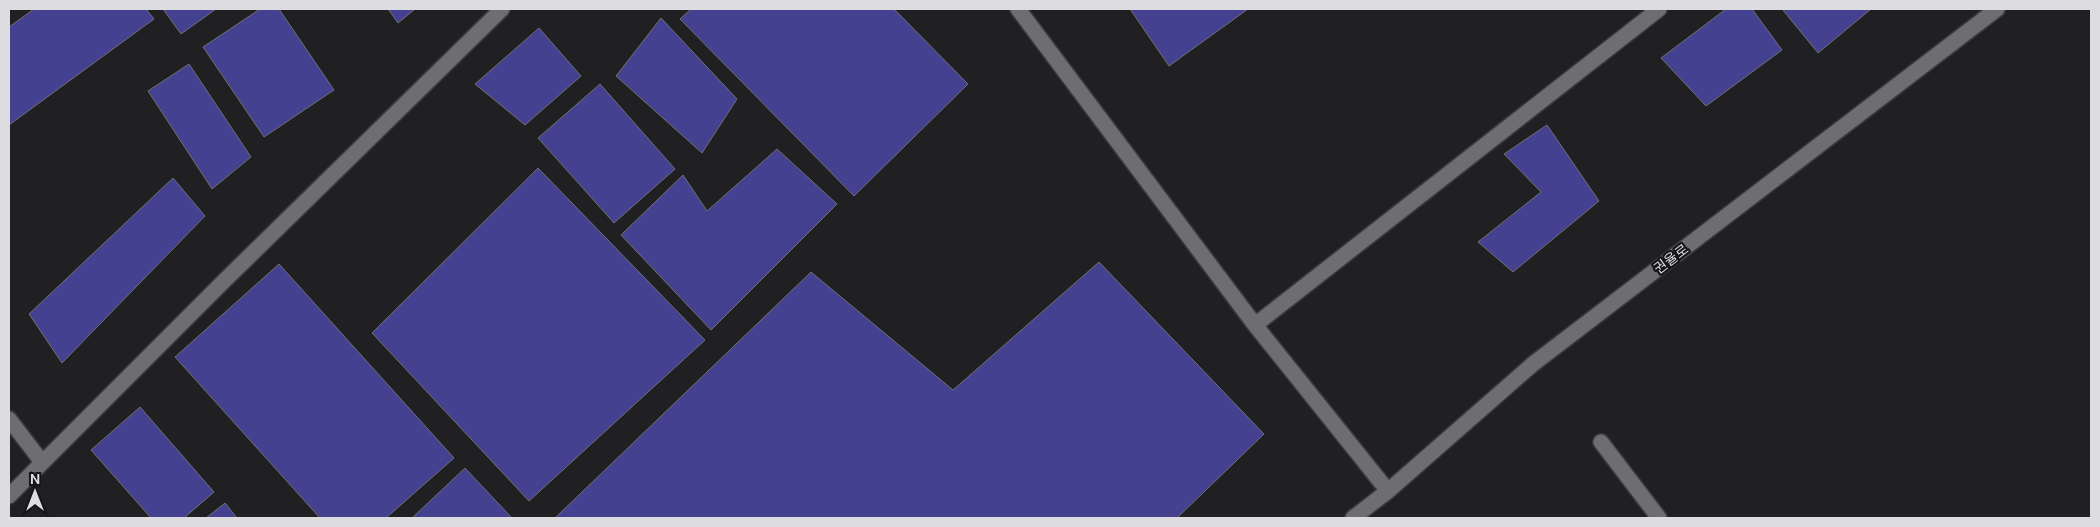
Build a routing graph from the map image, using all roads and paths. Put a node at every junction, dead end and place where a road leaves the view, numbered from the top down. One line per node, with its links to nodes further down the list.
1 (502, 9): 8 (main road)
2 (1018, 9): 5 (main road)
3 (1658, 9): 5 (main road)
4 (1997, 9): 9 (main road, 권율로)
5 (1255, 325): 9 (main road)
6 (9, 419): 8 (main road)
7 (1601, 442): 12 (main road)
8 (42, 462): 10 (main road)
9 (1388, 491): 11 (main road, 권율로)
10 (9, 496)
11 (1353, 518)
12 (1659, 518)

